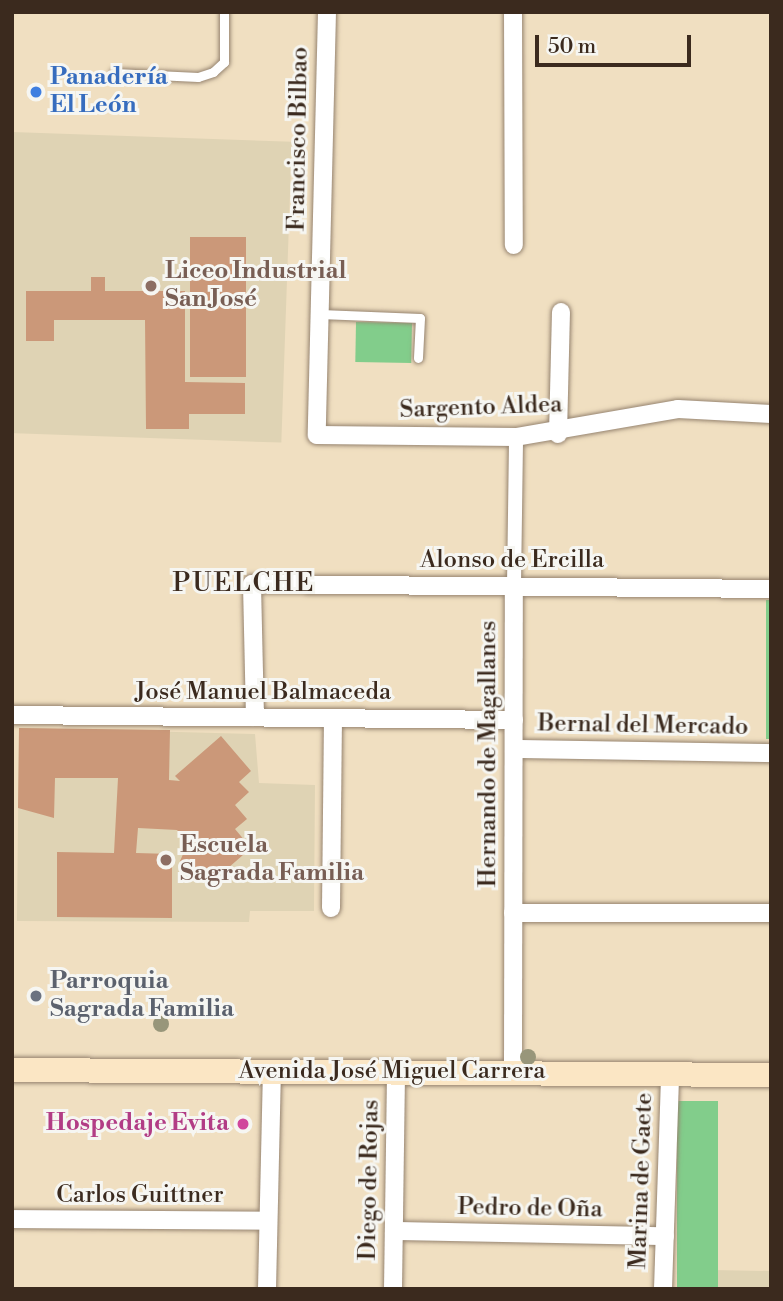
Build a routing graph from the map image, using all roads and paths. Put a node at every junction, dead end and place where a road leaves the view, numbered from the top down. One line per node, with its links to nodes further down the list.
1 (224, 12): 4 (lane)
2 (327, 12): 7 (street, Francisco Bilbao)
3 (513, 12): 5 (street)
4 (114, 73)
5 (514, 245)
6 (561, 313): 10 (street)
7 (320, 314): 8 (lane); 11 (street, Francisco Bilbao)
8 (418, 358)
9 (771, 414): 10 (street, Sargento Aldea)
10 (558, 434): 12 (street, Sargento Aldea)
11 (317, 435): 12 (street, Sargento Aldea)
12 (516, 437): 13 (street, Hernando de Magallanes)
13 (514, 585): 14 (street, Alonso de Ercilla); 16 (street, Alonso de Ercilla); 18 (street, Hernando de Magallanes)
14 (771, 589)
15 (12, 715): 16 (street, José Manuel Balmaceda)
16 (255, 718): 17 (street, José Manuel Balmaceda)
17 (333, 718): 18 (street, José Manuel Balmaceda); 21 (street)
18 (514, 720): 19 (street, Hernando de Magallanes)
19 (514, 748): 20 (street, Bernal del Mercado); 22 (street, Hernando de Magallanes)
20 (771, 753)
21 (331, 908)
22 (513, 913): 23 (street); 26 (street, Hernando de Magallanes)
23 (771, 914)
24 (12, 1070): 25 (main road, Avenida José Miguel Carrera)
25 (272, 1072): 27 (main road, Avenida José Miguel Carrera); 31 (street)
26 (513, 1072): 27 (main road, Avenida José Miguel Carrera); 28 (main road, Avenida José Miguel Carrera)
27 (396, 1073): 32 (street, Diego de Rojas)
28 (670, 1074): 29 (main road, Avenida José Miguel Carrera); 33 (street, Marina de Gaete)
29 (771, 1074)
30 (12, 1219): 31 (street, Carlos Guittner)
31 (268, 1221): 34 (street)
32 (394, 1231): 33 (street, Pedro de Oña); 35 (street, Diego de Rojas)
33 (665, 1236): 36 (street, Marina de Gaete)
34 (267, 1289)
35 (393, 1289)
36 (663, 1289)

